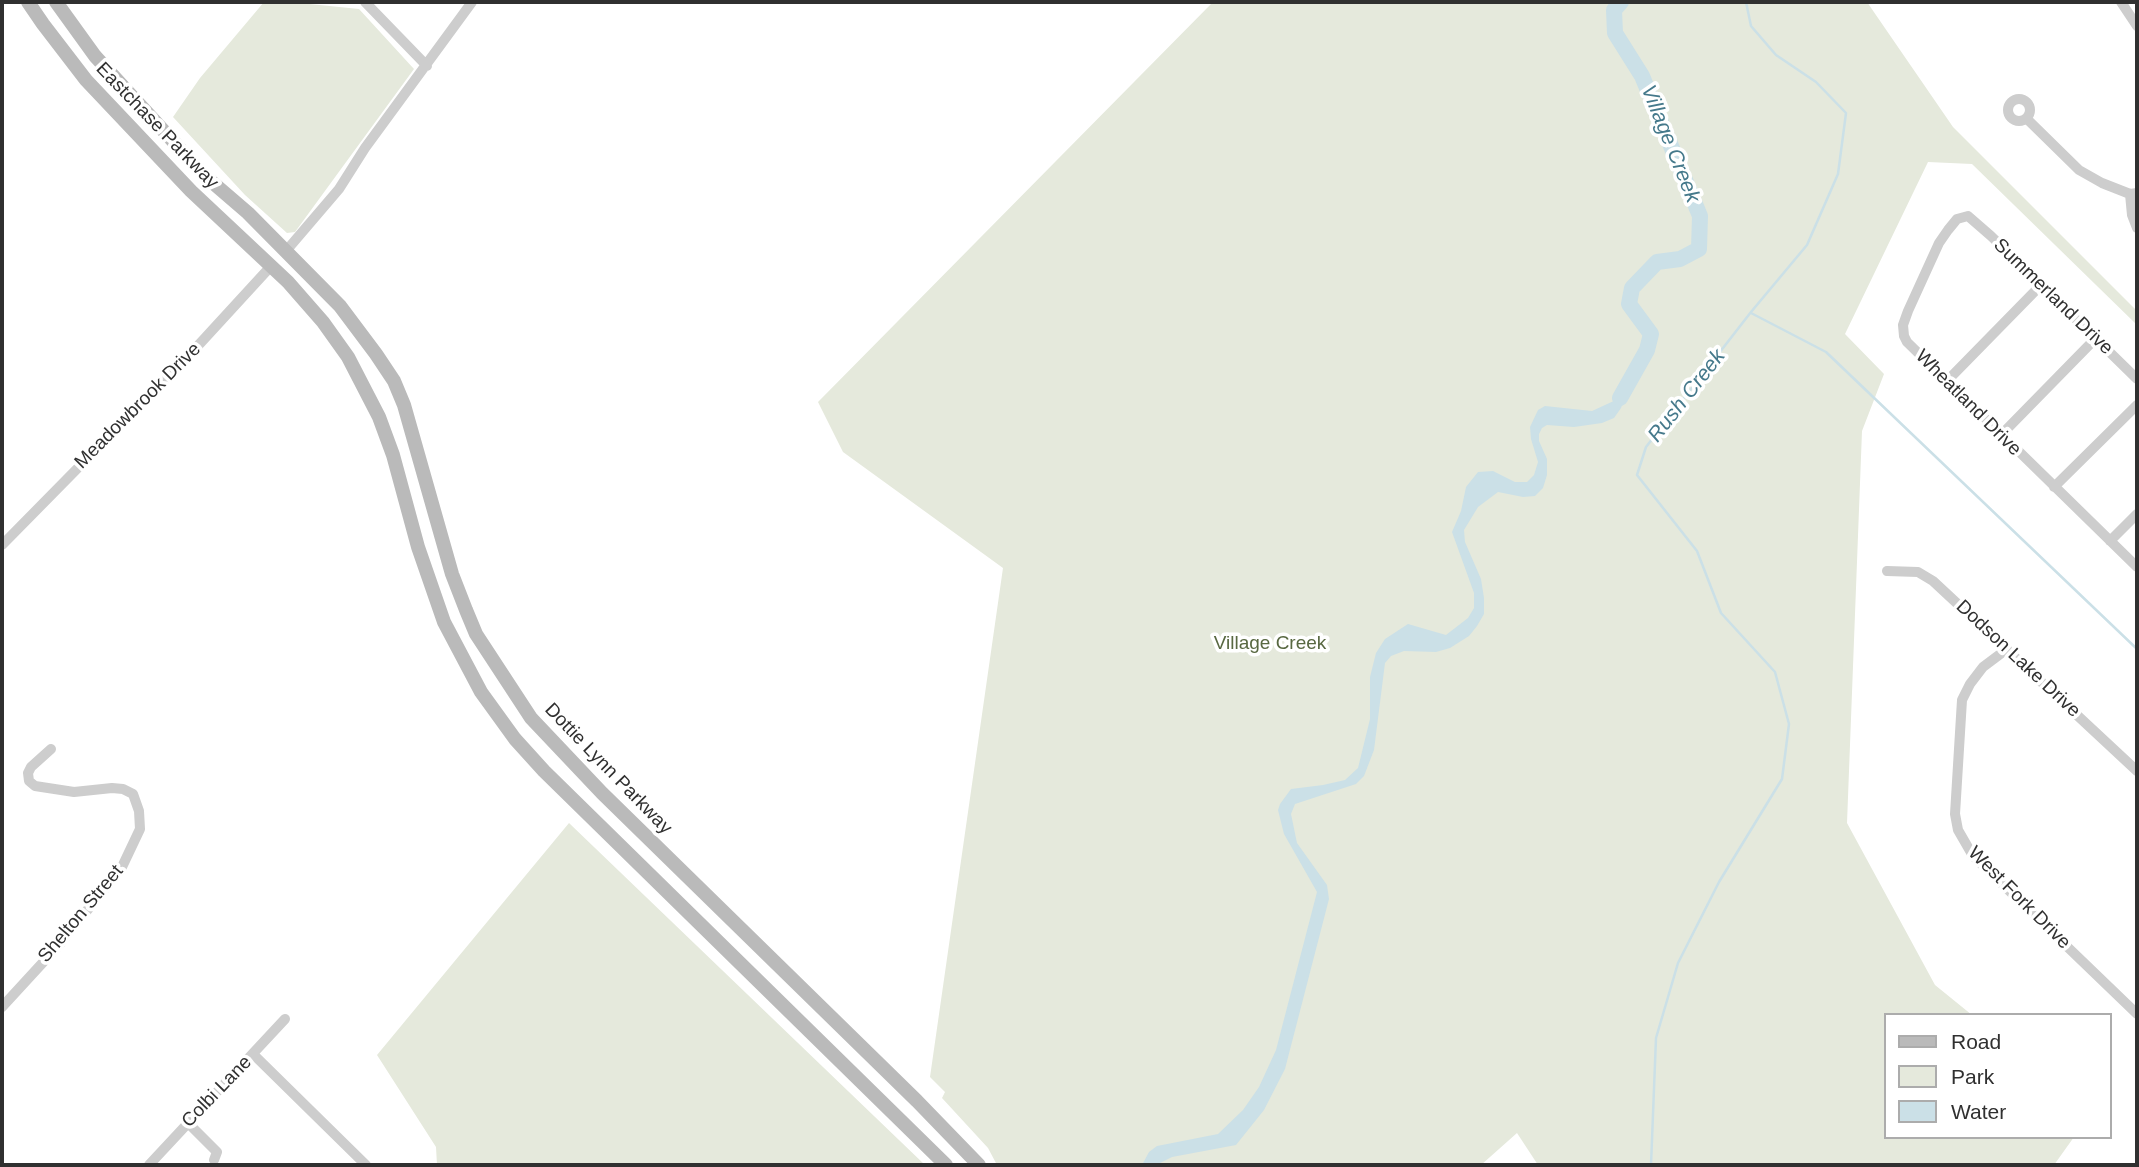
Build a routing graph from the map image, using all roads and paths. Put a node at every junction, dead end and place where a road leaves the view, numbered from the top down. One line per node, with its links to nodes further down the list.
1 (28, 2): 10 (main road, Eastchase Parkway)
2 (56, 2): 9 (main road, Eastchase Parkway)
3 (365, 2): 7 (street)
4 (472, 2): 7 (street)
5 (2122, 2): 6 (street)
6 (2137, 26)
7 (427, 66): 14 (street)
8 (2027, 119): 11 (street)
9 (167, 135): 10 (main road); 14 (main road, Eastchase Parkway)
10 (153, 152): 15 (main road, Eastchase Parkway)
11 (2133, 194): 13 (street)
12 (1968, 216): 16 (street, Summerland Drive); 20 (street, Wheatland Drive)
13 (2137, 228)
14 (286, 251): 17 (main road, Dottie Lynn Parkway)
15 (272, 265): 17 (main road); 26 (street, Meadowbrook Drive); 33 (main road)
16 (2041, 285): 18 (street, Summerland Drive); 20 (street)
17 (340, 306): 32 (main road, Dottie Lynn Parkway)
18 (2096, 338): 19 (street, Summerland Drive); 22 (street)
19 (2137, 379)
20 (1946, 382): 22 (street, Wheatland Drive)
21 (2137, 405): 23 (street)
22 (2001, 435): 23 (street, Wheatland Drive)
23 (2054, 487): 25 (street, Wheatland Drive)
24 (2137, 514): 25 (street)
25 (2110, 541): 27 (street, Wheatland Drive)
26 (2, 545)
27 (2137, 567)
28 (1887, 571): 29 (street, Dodson Lake Drive)
29 (2007, 649): 31 (street, Dodson Lake Drive); 35 (street, West Fork Drive)
30 (51, 749): 34 (street, Shelton Street)
31 (2137, 771)
32 (583, 774): 33 (main road); 39 (main road, Dottie Lynn Parkway)
33 (565, 792): 41 (main road)
34 (2, 1007)
35 (2137, 1014)
36 (285, 1019): 37 (street, Colbi Lane)
37 (253, 1054): 38 (street, Colbi Lane); 43 (street)
38 (187, 1122): 40 (street); 42 (street, Colbi Lane)
39 (958, 1142): 41 (main road); 44 (main road, Dottie Lynn Parkway)
40 (214, 1160)
41 (943, 1163)
42 (149, 1165)
43 (366, 1165)
44 (979, 1165)

